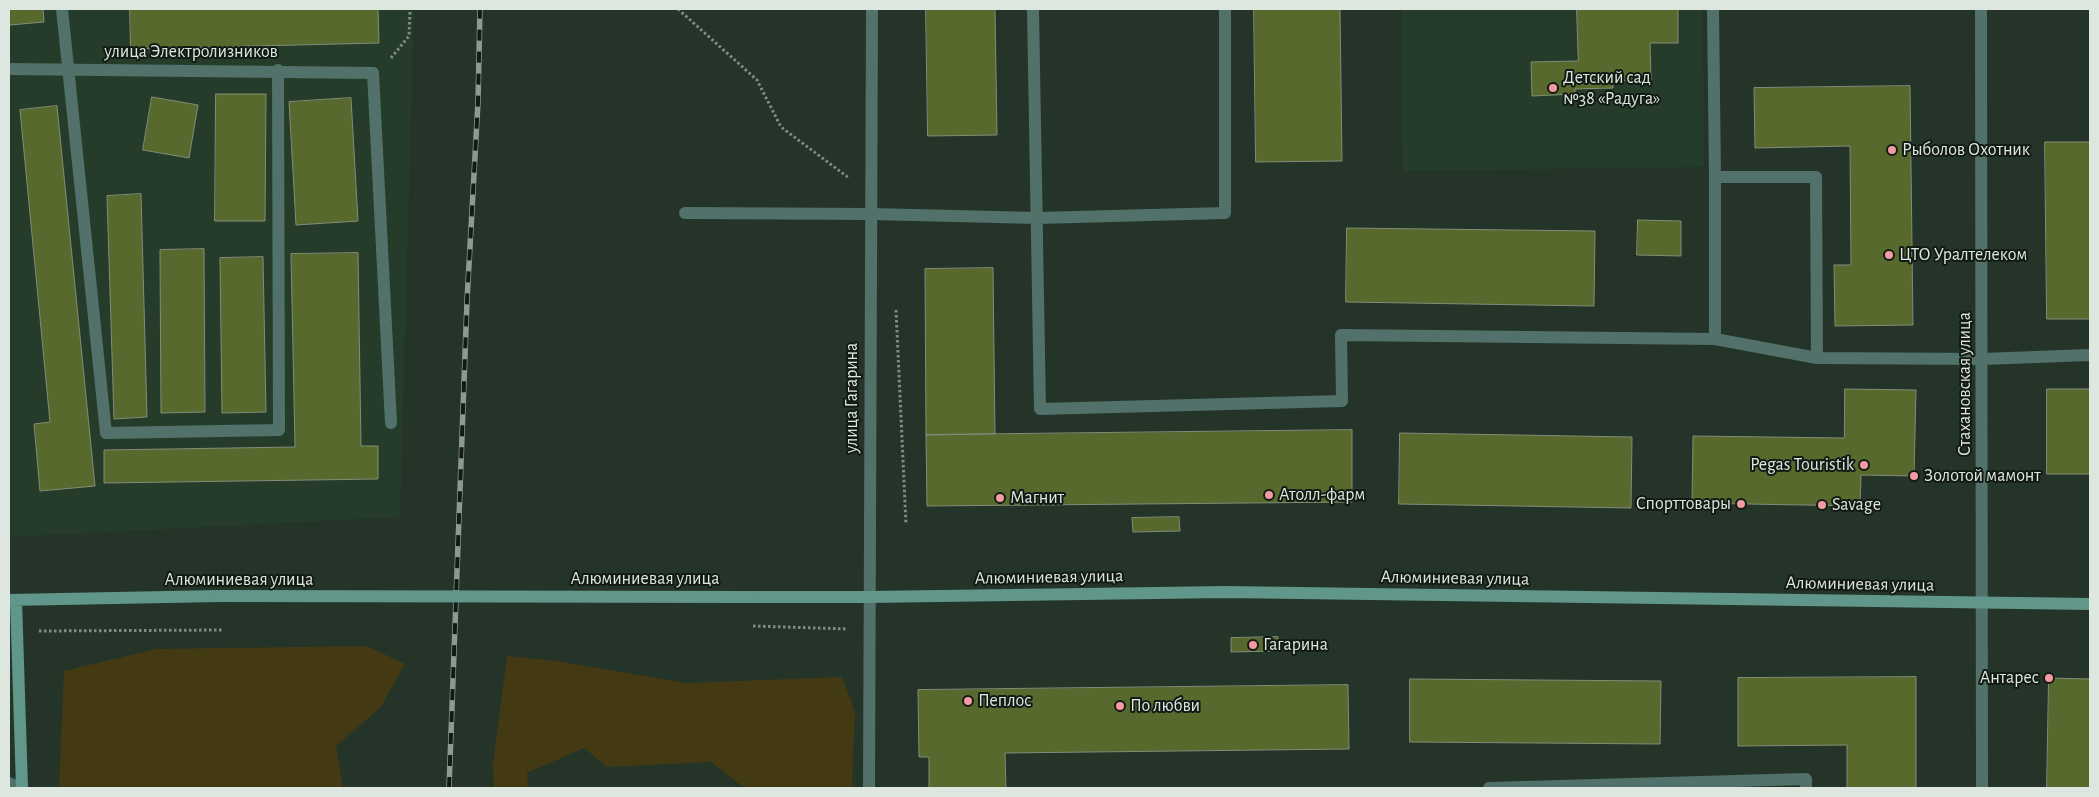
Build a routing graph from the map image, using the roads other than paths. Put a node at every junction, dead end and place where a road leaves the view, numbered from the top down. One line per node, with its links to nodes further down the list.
1 (62, 9): 8 (street)
2 (872, 9): 12 (street, улица Гагарина)
3 (1033, 9): 13 (street)
4 (1224, 9): 13 (street)
5 (1713, 9): 10 (street)
6 (1981, 9): 17 (street, Стахановская улица)
7 (9, 69): 8 (street, улица Электролизников)
8 (67, 69): 9 (street, улица Электролизников); 9 (street)
9 (278, 70): 18 (street, улица Электролизников)
10 (1715, 177): 14 (street); 16 (street)
11 (685, 213): 12 (street)
12 (871, 214): 13 (street); 19 (street, улица Гагарина)
13 (1038, 218): 14 (street)
14 (1715, 339): 16 (street)
15 (2090, 355): 17 (street)
16 (1817, 358): 17 (street)
17 (1982, 359): 21 (street, Стахановская улица)
18 (391, 424)
19 (868, 598): 20 (main road, Алюминиевая улица, bridge); 21 (main road, Алюминиевая улица); 25 (street, улица Гагарина)
20 (12, 600): 24 (main road)
21 (1982, 603): 22 (main road, Алюминиевая улица); 28 (street, Стахановская улица)
22 (2090, 604)
23 (9, 783): 24 (street)
24 (22, 788)
25 (869, 788)
26 (1490, 788): 27 (street)
27 (1806, 788)
28 (1982, 788)

